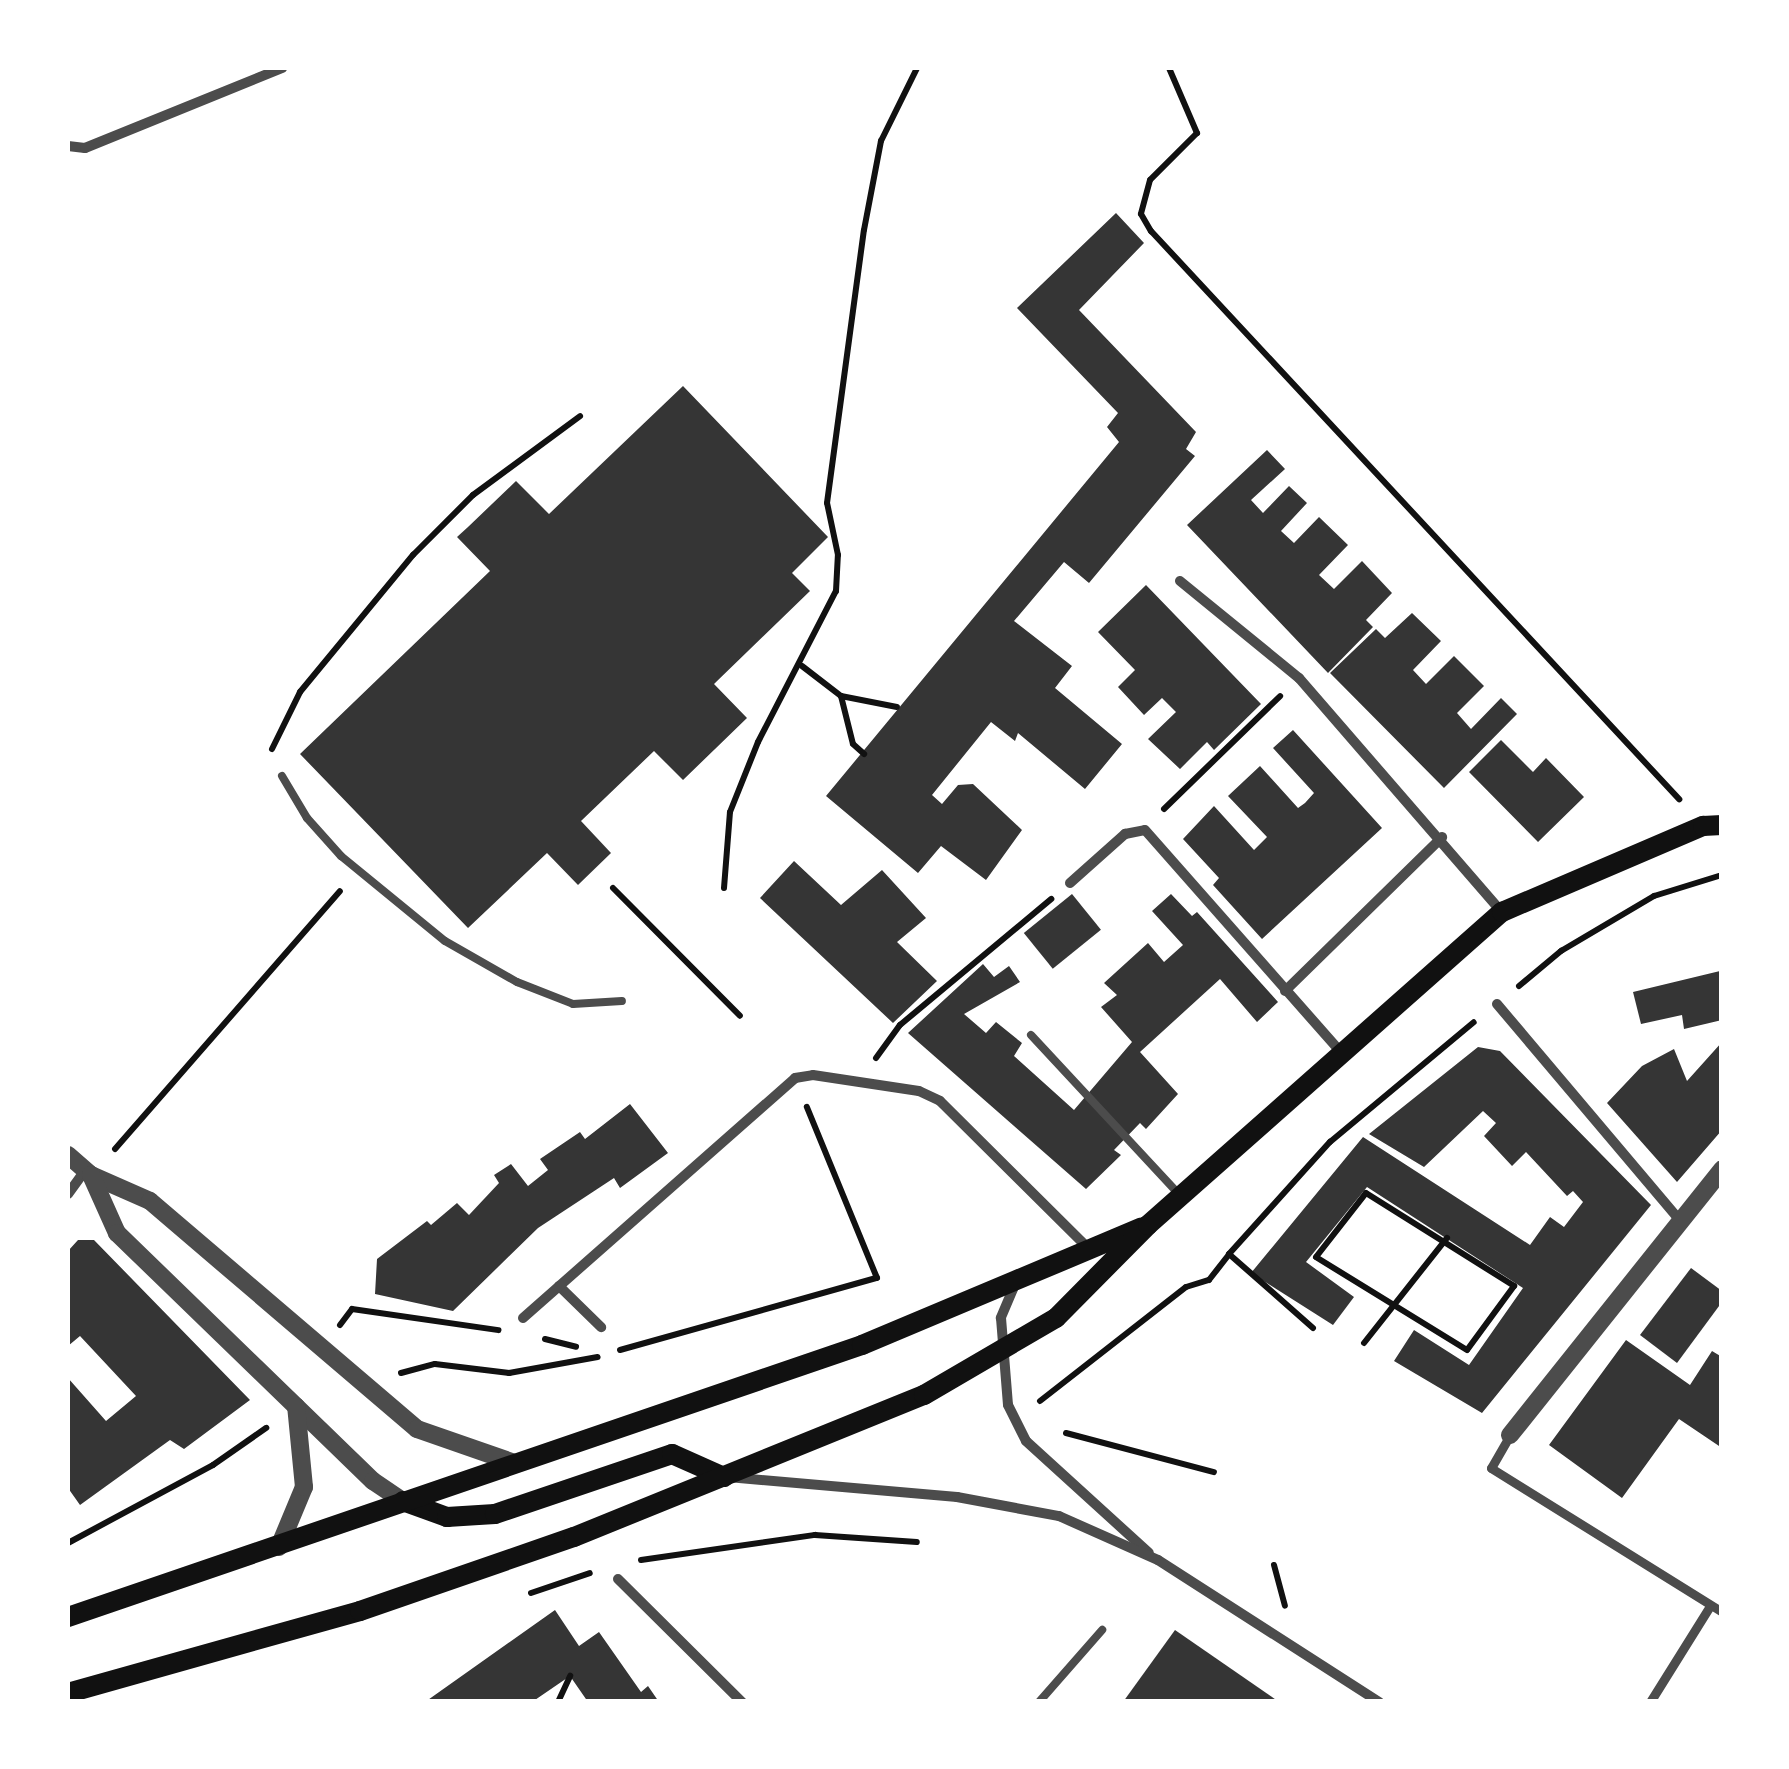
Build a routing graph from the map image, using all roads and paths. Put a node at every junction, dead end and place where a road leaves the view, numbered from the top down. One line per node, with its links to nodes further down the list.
1 (282, 68): 4 (street)
2 (917, 68): 7 (path)
3 (1169, 68): 13 (path)
4 (68, 146)
5 (580, 416): 12 (path)
6 (1180, 581): 8 (street)
7 (802, 666): 9 (path); 20 (path)
8 (1300, 678): 14 (path); 15 (street)
9 (841, 696): 10 (path); 11 (path)
10 (897, 707)
11 (864, 754)
12 (282, 776): 16 (lane)
13 (1712, 825): 21 (main road)
14 (1145, 830): 18 (street); 22 (street)
15 (1442, 837): 21 (street); 22 (street)
16 (358, 870): 23 (lane); 32 (path)
17 (1722, 875): 24 (path)
18 (1070, 883): 29 (path)
19 (614, 888): 25 (path)
20 (724, 888)
21 (1502, 912): 27 (main road)
22 (1285, 990): 27 (street)
23 (622, 1001)
24 (1497, 1004): 35 (street); 39 (path)
25 (740, 1016)
26 (1031, 1035): 34 (lane)
27 (1341, 1052): 34 (main road)
28 (795, 1078): 29 (street); 41 (street); 51 (path)
29 (861, 1080): 38 (street)
30 (68, 1154): 32 (street)
31 (1722, 1169): 35 (street)
32 (88, 1173): 33 (street); 49 (street); 53 (street)
33 (68, 1194)
34 (1181, 1197): 36 (main road)
35 (1679, 1219): 56 (street)
36 (1148, 1225): 38 (main road); 50 (main road)
37 (1445, 1241): 42 (path); 42 (path); 42 (path)
38 (1088, 1248): 40 (main road)
39 (1229, 1254): 45 (path); 54 (path)
40 (1018, 1279): 50 (street); 57 (main road)
41 (560, 1286): 43 (street); 44 (street)
42 (1391, 1309): 48 (path)
43 (523, 1318)
44 (600, 1326)
45 (1313, 1328)
46 (508, 1331): 49 (path)
47 (524, 1335): 51 (path)
48 (1364, 1344)
49 (324, 1346): 52 (street)
50 (1002, 1346): 59 (main road); 64 (street)
51 (607, 1354): 52 (path)
52 (378, 1399): 57 (street)
53 (296, 1406): 60 (street); 62 (path); 63 (street)
54 (1044, 1410)
55 (1061, 1429): 58 (path)
56 (1510, 1435): 67 (street)
57 (512, 1462): 60 (main road)
58 (1214, 1472)
59 (724, 1477): 60 (main road); 64 (street); 72 (main road)
60 (403, 1501): 63 (main road)
61 (917, 1542): 65 (path)
62 (68, 1544)
63 (279, 1547): 69 (main road)
64 (1158, 1560): 76 (street)
65 (624, 1564)
66 (618, 1579): 74 (street)
67 (1710, 1606): 68 (street); 77 (street)
68 (1722, 1612)
69 (68, 1617)
70 (1102, 1630): 75 (lane)
71 (570, 1676): 73 (path)
72 (68, 1693)
73 (558, 1702)
74 (742, 1702)
75 (1038, 1702)
76 (1378, 1702)
77 (1650, 1702)

